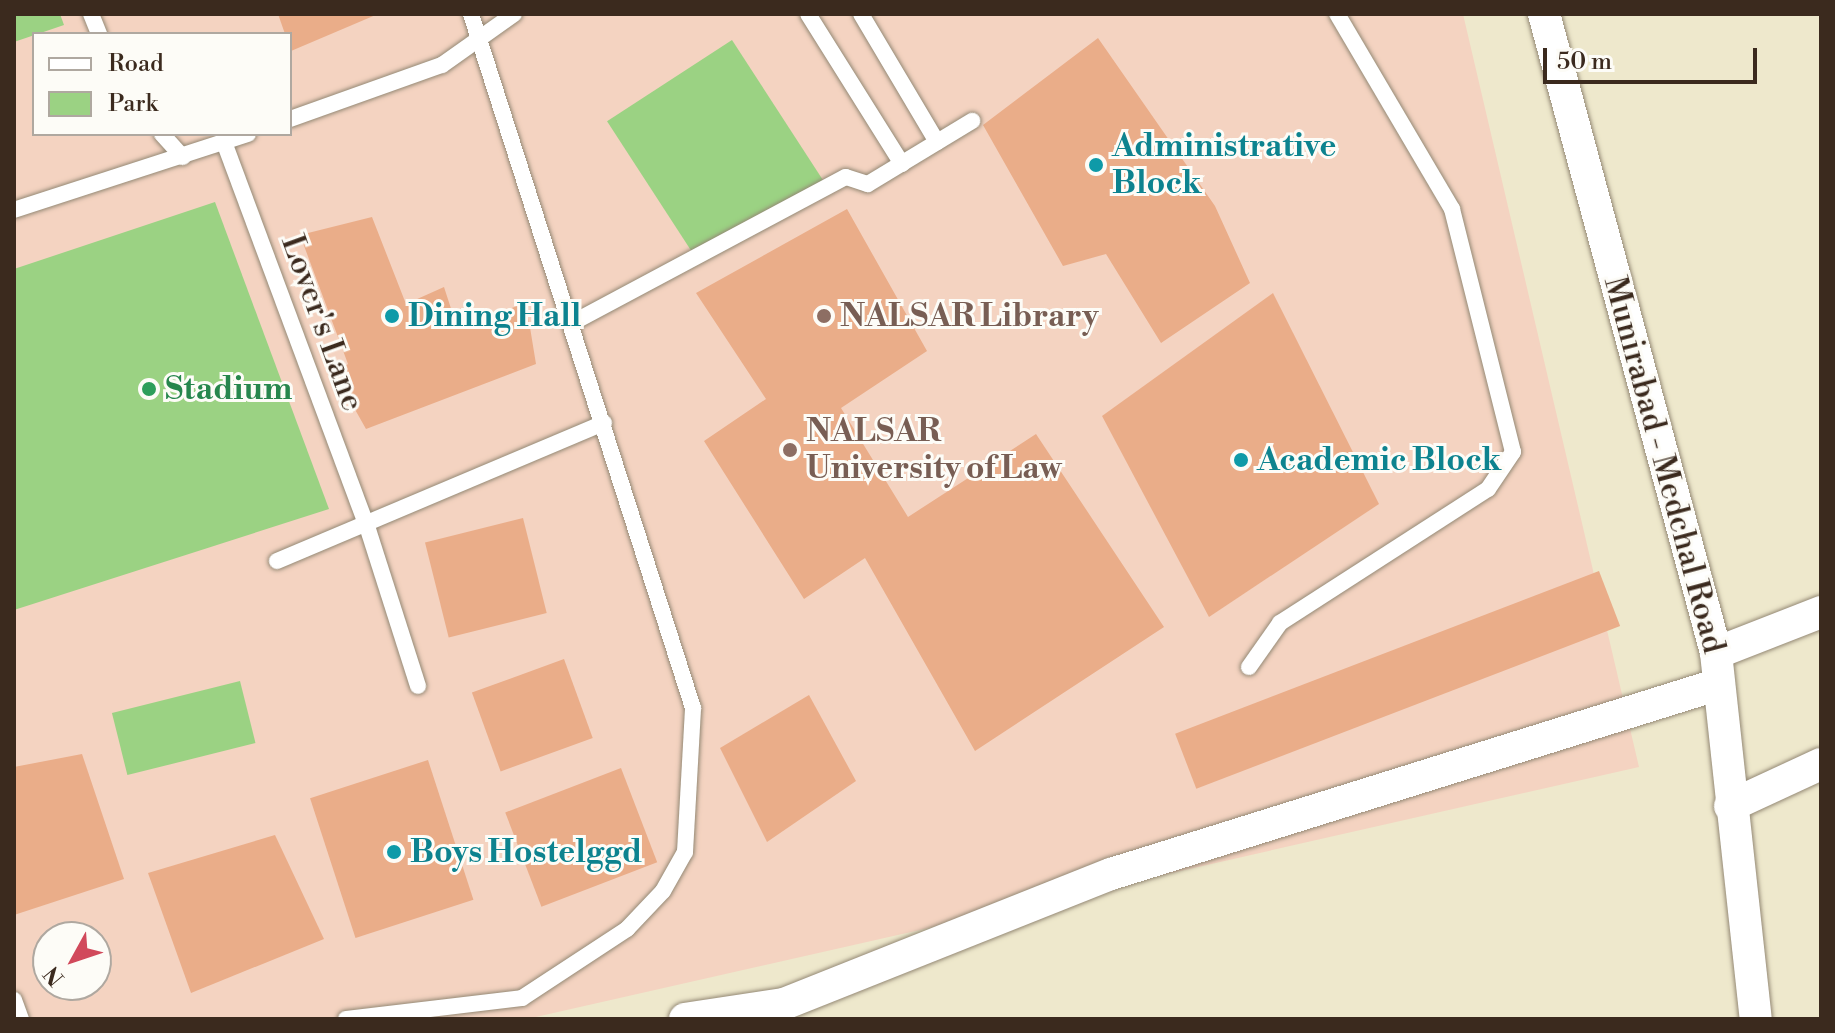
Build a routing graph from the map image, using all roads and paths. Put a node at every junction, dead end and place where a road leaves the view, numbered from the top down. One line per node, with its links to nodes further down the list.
1 (471, 14): 7 (lane)
2 (514, 14): 7 (lane)
3 (808, 14): 15 (lane)
4 (861, 14): 13 (lane)
5 (1337, 14): 22 (lane)
6 (1544, 14): 23 (street, Munirabad - Medchal Road)
7 (480, 40): 8 (lane); 17 (lane)
8 (292, 118)
9 (972, 121): 13 (lane)
10 (164, 136): 14 (lane)
11 (242, 136): 12 (lane)
12 (224, 142): 14 (lane); 19 (lane, Lover's Lane)
13 (937, 142): 15 (lane)
14 (183, 157): 16 (lane)
15 (902, 164): 17 (lane)
16 (14, 210)
17 (574, 322): 18 (lane)
18 (604, 423): 19 (lane); 29 (lane)
19 (366, 523): 20 (lane); 24 (lane, Lover's Lane)
20 (277, 561)
21 (1821, 612): 23 (street)
22 (1249, 667)
23 (1716, 669): 26 (street, Munirabad - Medchal Road); 30 (street)
24 (418, 686)
25 (1821, 764): 26 (street)
26 (1730, 806): 31 (street, Munirabad - Medchal Road)
27 (14, 1000): 28 (lane)
28 (21, 1019)
29 (346, 1019)
30 (685, 1019)
31 (1756, 1019)

